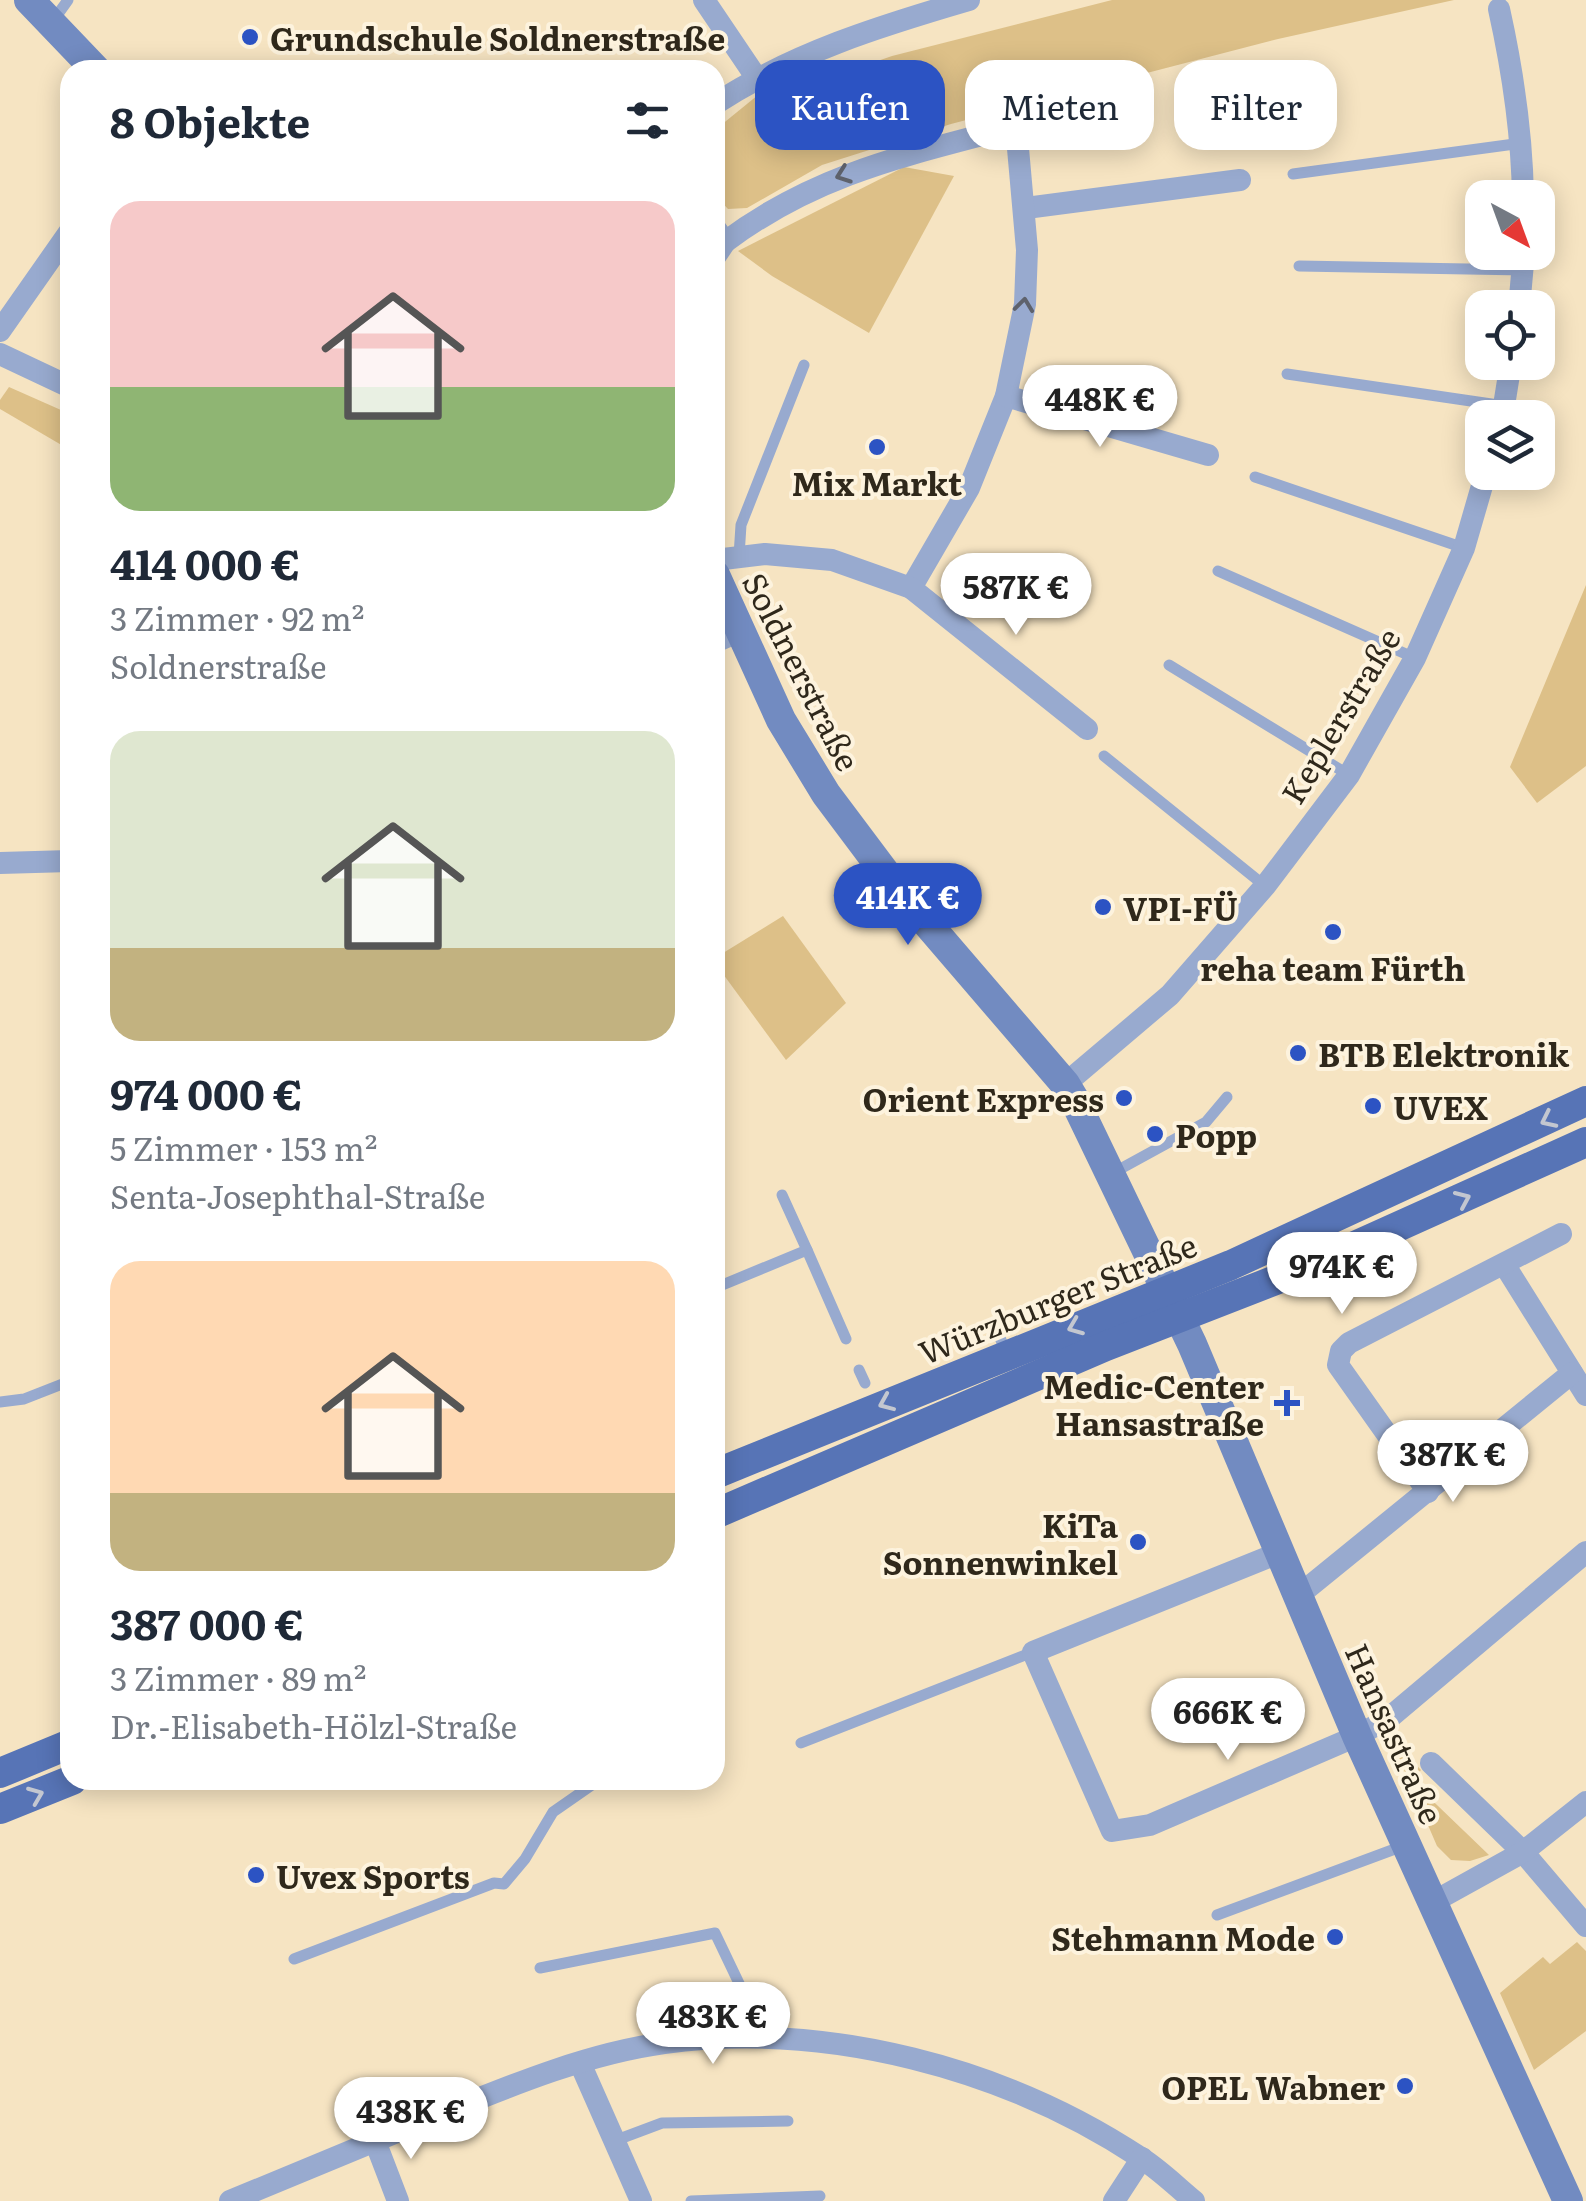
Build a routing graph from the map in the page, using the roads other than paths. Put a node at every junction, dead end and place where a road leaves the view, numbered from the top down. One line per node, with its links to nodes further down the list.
1 (29, 0): 5 (street)
2 (704, 0): 8 (street)
3 (969, 0): 7 (street)
4 (1499, 9): 11 (street)
5 (60, 12): 6 (street)
6 (90, 60)
7 (794, 60)
8 (755, 76)
9 (755, 78): 10 (street)
10 (725, 97)
11 (1522, 143): 12 (lane); 14 (street)
12 (1293, 174)
13 (1240, 180): 15 (street)
14 (1523, 180)
15 (1026, 208): 16 (street, one-way to 16); 25 (street, one-way to 15)
16 (725, 238)
17 (60, 246): 20 (street)
18 (1465, 263): 19 (lane)
19 (1299, 266)
20 (0, 331)
21 (0, 354): 24 (street)
22 (804, 365): 31 (lane)
23 (1287, 374): 26 (lane)
24 (60, 383)
25 (1006, 396): 27 (street); 34 (street)
26 (1465, 405)
27 (1208, 454)
28 (1255, 477): 30 (lane)
29 (1481, 490): 30 (street, Keplerstraße)
30 (1464, 548): 36 (street, Keplerstraße)
31 (739, 556): 32 (street); 34 (street)
32 (725, 558)
33 (1218, 571): 36 (lane)
34 (911, 588): 38 (street)
35 (727, 637): 44 (street, Soldnerstraße)
36 (1415, 658): 40 (street, Keplerstraße)
37 (1169, 665): 40 (lane)
38 (1087, 729)
39 (1104, 756): 43 (lane)
40 (1348, 775): 43 (street, Keplerstraße)
41 (60, 861): 42 (street)
42 (0, 863)
43 (1265, 886): 44 (street, Keplerstraße)
44 (1065, 1084): 48 (street, Soldnerstraße)
45 (1227, 1097): 48 (lane)
46 (1586, 1101): 54 (main road, Würzburger Straße, one-way to 54)
47 (1586, 1142): 55 (main road, Würzburger Straße, one-way to 47)
48 (1111, 1174): 54 (street, Soldnerstraße)
49 (782, 1195): 51 (lane)
50 (1561, 1234): 52 (street)
51 (807, 1250): 53 (lane); 56 (lane)
52 (1504, 1264): 58 (street); 64 (street)
53 (725, 1284)
54 (1165, 1291): 55 (street, Hansastraße); 63 (main road, Würzburger Straße, one-way to 63)
55 (1180, 1318): 65 (main road, Würzburger Straße); 66 (street, Hansastraße)
56 (846, 1340)
57 (859, 1370): 59 (lane)
58 (1572, 1373): 61 (street); 64 (street)
59 (865, 1383)
60 (60, 1385): 62 (lane)
61 (1586, 1395)
62 (0, 1402)
63 (725, 1469)
64 (1428, 1492): 68 (street)
65 (725, 1510)
66 (1281, 1552): 68 (street, Hansastraße); 69 (street)
67 (1586, 1552): 70 (street)
68 (1299, 1595): 70 (street, Hansastraße)
69 (1033, 1652): 70 (street); 71 (lane)
70 (1357, 1736): 79 (street, Hansastraße)
71 (801, 1743)
72 (60, 1748): 74 (main road)
73 (1431, 1763): 80 (street)
74 (0, 1774)
75 (60, 1785): 78 (main road, one-way to 75)
76 (585, 1790): 84 (lane)
77 (1586, 1802): 80 (street)
78 (0, 1809)
79 (1408, 1844): 81 (street, Hansastraße); 82 (lane)
80 (1523, 1852): 81 (street); 83 (street)
81 (1433, 1902): 99 (street, Hansastraße)
82 (1217, 1915)
83 (1586, 1926)
84 (294, 1959)
85 (540, 1968): 86 (lane)
86 (759, 2039): 87 (street); 91 (street)
87 (580, 2063): 89 (street); 90 (street)
88 (788, 2120): 90 (lane)
89 (375, 2140): 93 (street); 94 (street)
90 (614, 2141): 95 (street)
91 (1142, 2158): 97 (street); 98 (street)
92 (820, 2196): 96 (lane)
93 (230, 2201)
94 (398, 2201)
95 (642, 2201)
96 (692, 2201)
97 (1114, 2201)
98 (1194, 2201)
99 (1568, 2201)

